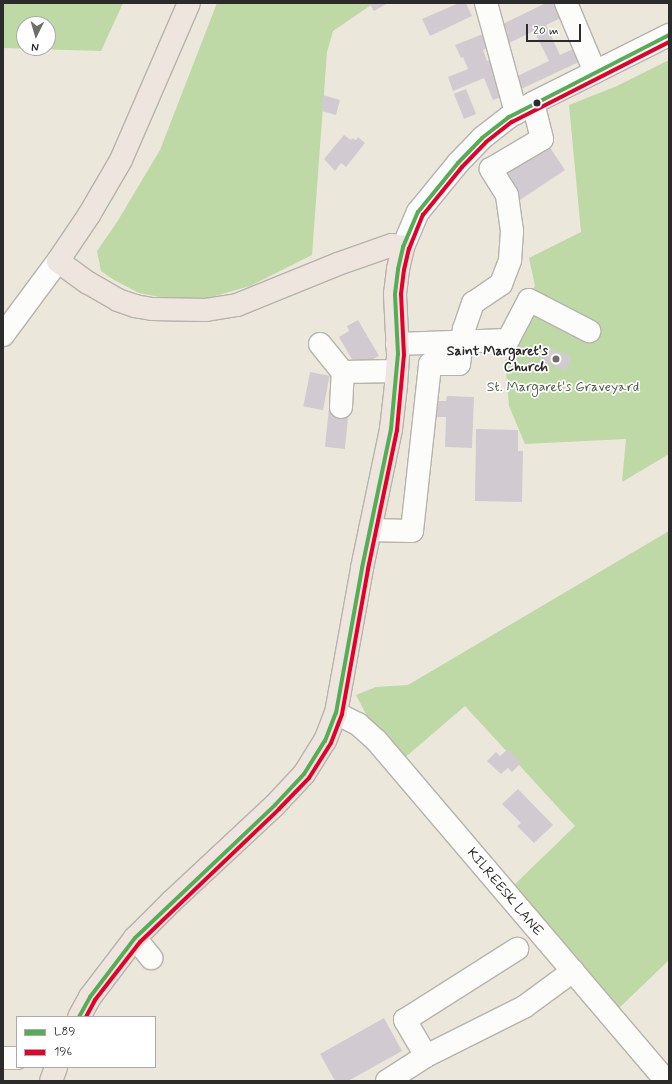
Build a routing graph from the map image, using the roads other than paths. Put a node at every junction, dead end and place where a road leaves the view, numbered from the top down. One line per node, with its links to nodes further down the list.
1 (189, 3): 8 (main road)
2 (486, 3): 6 (street)
3 (566, 3): 5 (street)
4 (669, 35): 5 (street)
5 (595, 72): 6 (street)
6 (525, 108): 7 (street); 11 (street)
7 (403, 246): 8 (main road); 13 (main road)
8 (58, 261): 10 (street)
9 (589, 331): 11 (street)
10 (3, 335)
11 (462, 340): 13 (street); 14 (street)
12 (320, 344): 15 (street)
13 (397, 359): 14 (street); 15 (street); 17 (main road)
14 (430, 364): 17 (street)
15 (343, 372): 16 (street)
16 (341, 407)
17 (370, 530): 18 (main road)
18 (336, 713): 19 (main road); 22 (street, KILREESK LANE)
19 (135, 938): 21 (street); 23 (main road)
20 (517, 949): 24 (street)
21 (151, 958)
22 (573, 971): 24 (street); 30 (street, KILREESK LANE)
23 (80, 1016)
24 (426, 1056): 29 (street)
25 (3, 1058): 26 (street)
26 (16, 1058)
27 (56, 1068): 28 (main road)
28 (51, 1081)
29 (387, 1081)
30 (666, 1081)

